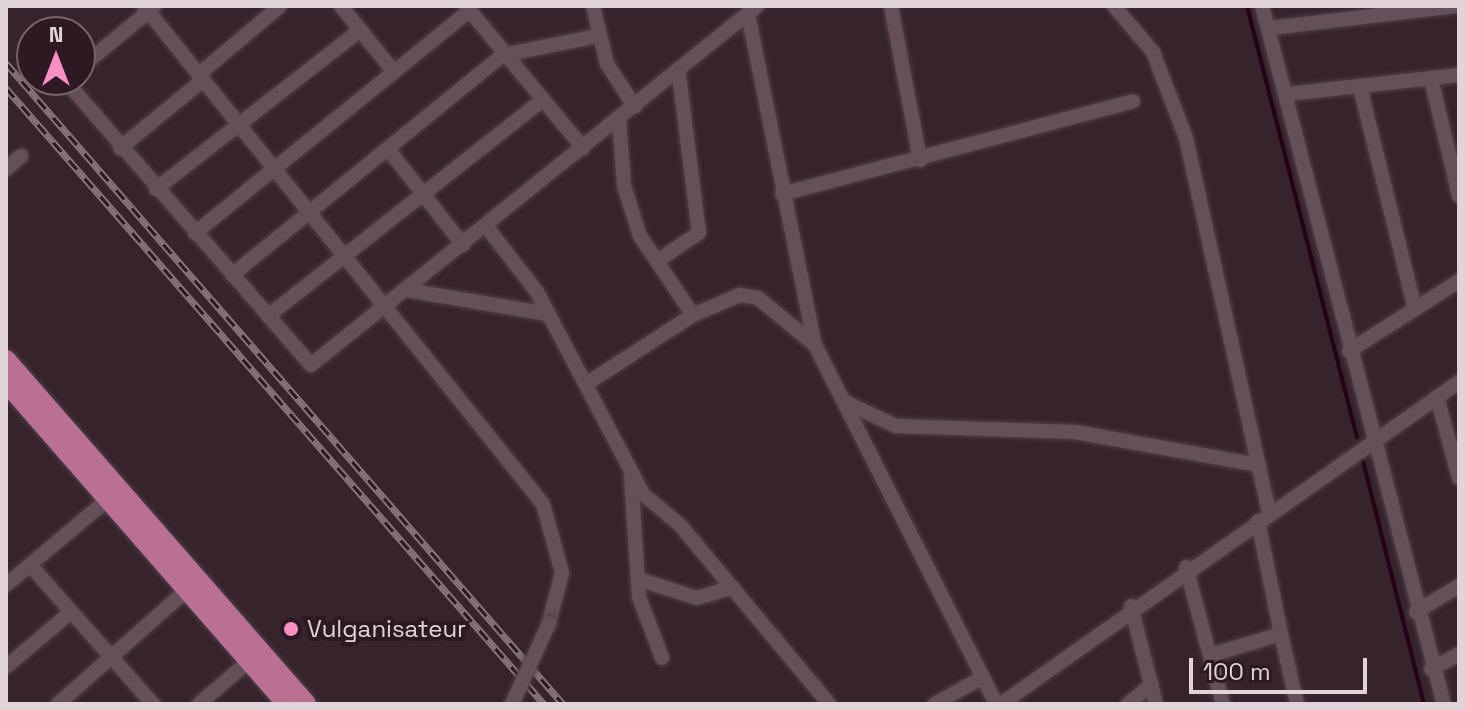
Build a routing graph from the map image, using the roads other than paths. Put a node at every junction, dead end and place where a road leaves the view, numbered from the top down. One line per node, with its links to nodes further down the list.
1 (280, 6): 20 (street)
2 (341, 6): 13 (street)
3 (593, 6): 14 (street)
4 (891, 6): 34 (street)
5 (1114, 6): 66 (street)
6 (1262, 6): 12 (street)
7 (1456, 6): 11 (street)
8 (152, 7): 15 (street); 20 (street)
9 (467, 8): 16 (street); 17 (street)
10 (752, 10): 18 (street); 38 (street)
11 (1387, 10): 12 (street)
12 (1271, 28): 23 (street)
13 (360, 30): 17 (street); 29 (street)
14 (597, 36): 16 (street); 27 (street)
15 (96, 54)
16 (503, 55): 25 (street); 32 (street)
17 (394, 72): 36 (street)
18 (679, 74): 27 (street); 46 (street)
19 (1459, 75): 21 (street)
20 (201, 77): 29 (street); 30 (street)
21 (1431, 79): 22 (street); 40 (street)
22 (1360, 87): 23 (street); 51 (street)
23 (1287, 94): 56 (street)
24 (78, 96): 30 (street)
25 (541, 101): 31 (street); 39 (street)
26 (1133, 101): 34 (street)
27 (635, 107): 28 (street)
28 (619, 119): 31 (street); 46 (street)
29 (239, 125): 36 (street); 37 (street)
30 (120, 148): 37 (street)
31 (583, 148): 42 (street)
32 (388, 149): 39 (street); 41 (street)
33 (21, 156): 35 (street)
34 (920, 160): 38 (street)
35 (6, 169)
36 (274, 170): 41 (street); 43 (street)
37 (156, 189): 43 (street)
38 (782, 194): 55 (street)
39 (424, 195): 44 (street); 45 (street)
40 (1459, 196)
41 (309, 214): 45 (street); 47 (street)
42 (486, 226): 44 (street); 52 (street)
43 (195, 233): 47 (street)
44 (463, 245): 49 (street)
45 (345, 259): 50 (street); 54 (street)
46 (657, 261): 53 (street)
47 (232, 275): 54 (street)
48 (1459, 281): 51 (street)
49 (406, 290): 50 (street); 52 (street)
50 (383, 308): 54 (street); 96 (street, bridge)
51 (1415, 309): 56 (street)
52 (548, 314): 60 (street)
53 (693, 315): 55 (street); 60 (street)
54 (268, 316)
55 (815, 345): 62 (street)
56 (1349, 351): 65 (street)
57 (6, 360): 95 (highway)
58 (6, 382): 69 (highway)
59 (1459, 382): 61 (street)
60 (586, 384): 67 (street)
61 (1437, 397): 65 (street); 68 (street)
62 (845, 401): 63 (street); 64 (street)
63 (888, 423): 64 (street); 66 (street)
64 (862, 433): 89 (street)
65 (1371, 441): 70 (street); 80 (street)
66 (1259, 465): 70 (street)
67 (631, 473): 73 (street); 76 (street)
68 (1459, 478)
69 (108, 499): 71 (street); 77 (highway)
70 (1264, 516): 72 (street); 81 (street)
71 (30, 565): 74 (street); 79 (street)
72 (1186, 567): 78 (street); 83 (street)
73 (638, 579): 76 (street); 85 (street)
74 (6, 585)
75 (1459, 586): 80 (street)
76 (732, 587): 97 (street)
77 (187, 590): 84 (street); 86 (highway)
78 (1131, 606): 90 (street); 99 (street)
79 (71, 612): 84 (street); 87 (street)
80 (1416, 612): 88 (street)
81 (1281, 634): 83 (street); 103 (street)
82 (1459, 654): 88 (street)
83 (1211, 655): 102 (street)
84 (111, 657): 91 (street); 92 (street)
85 (662, 658)
86 (249, 661): 93 (street); 94 (highway)
87 (6, 667)
88 (1431, 669): 104 (street)
89 (983, 677): 98 (street); 99 (street)
90 (1152, 684): 100 (street); 101 (street)
91 (62, 702)
92 (153, 704)
93 (199, 704)
94 (287, 704)
95 (306, 704)
96 (512, 704)
97 (829, 704)
98 (935, 704)
99 (998, 704)
100 (1128, 704)
101 (1156, 704)
102 (1223, 704)
103 (1297, 704)
104 (1444, 704)

